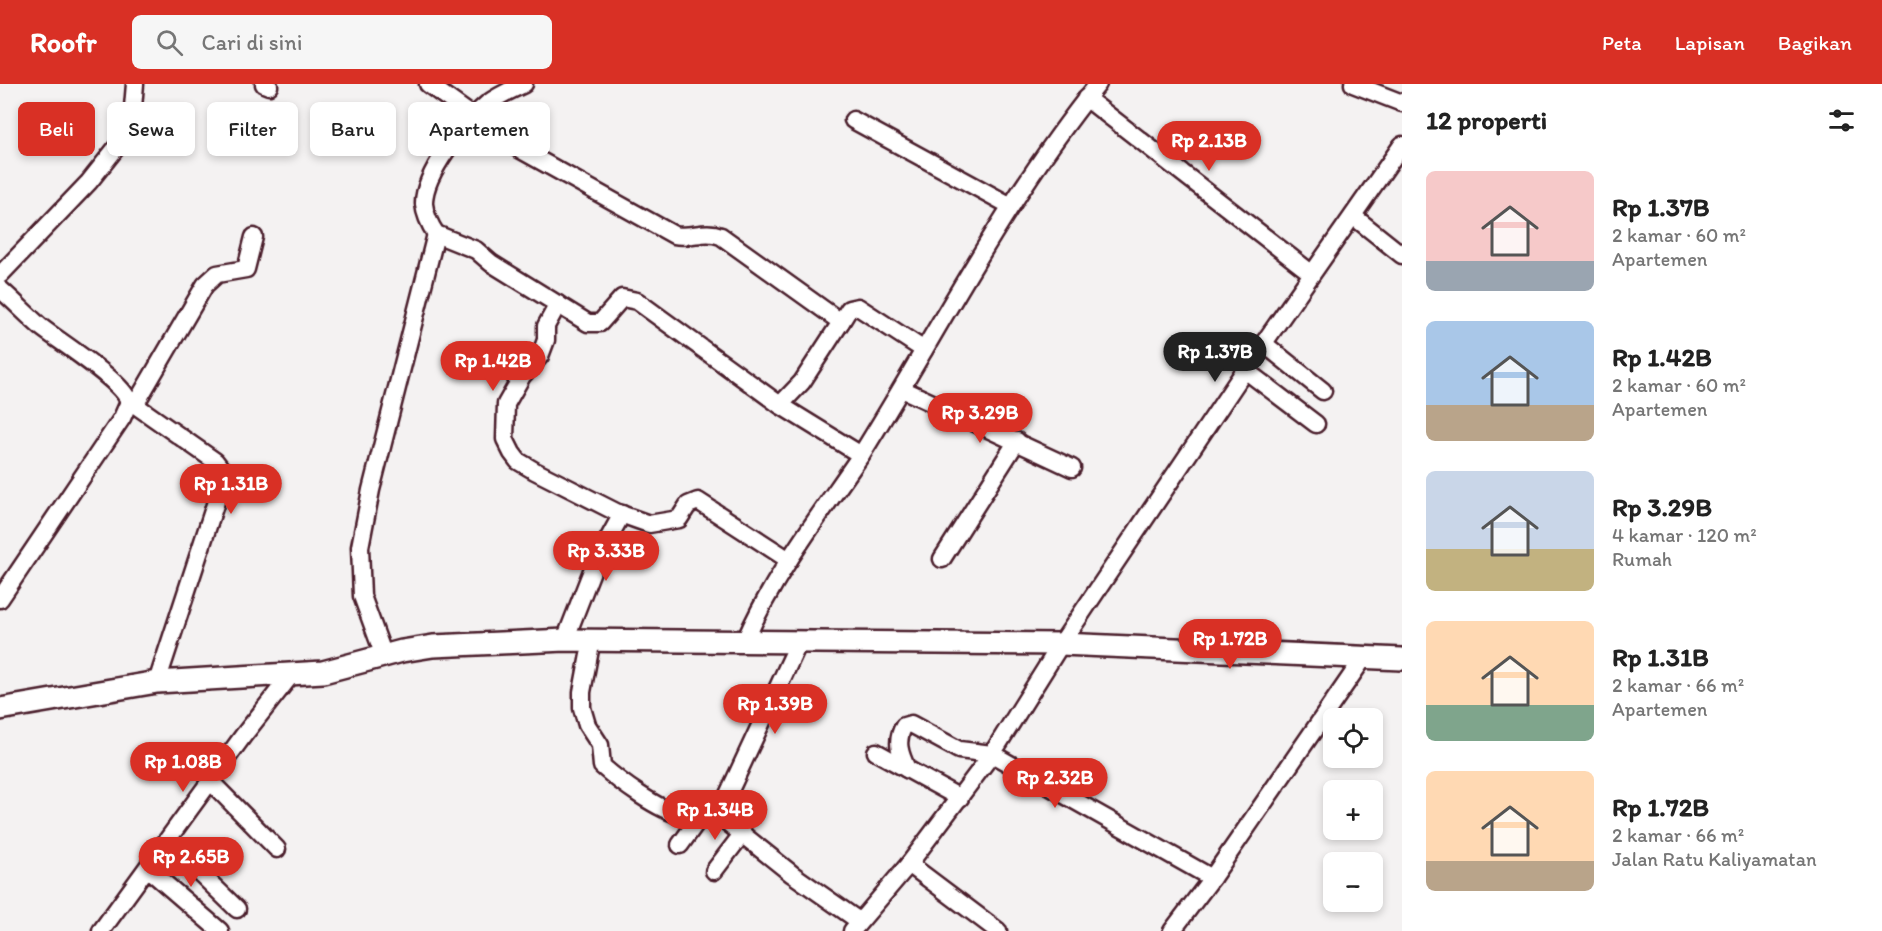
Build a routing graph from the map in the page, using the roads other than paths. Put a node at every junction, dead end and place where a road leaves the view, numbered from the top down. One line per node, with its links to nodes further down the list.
1 (135, 84): 20 (street)
2 (428, 84): 7 (street)
3 (524, 84): 8 (street)
4 (1098, 84): 6 (street)
5 (1353, 84): 9 (street)
6 (1086, 98): 14 (street); 19 (street)
7 (453, 102)
8 (491, 102)
9 (1402, 104)
10 (853, 120): 14 (street)
11 (1402, 145): 15 (street)
12 (445, 156): 16 (street)
13 (532, 156): 23 (street)
14 (1011, 206): 25 (street)
15 (1353, 216): 18 (street); 19 (street)
16 (436, 234): 22 (street); 44 (street)
17 (254, 237): 29 (street)
18 (1402, 255)
19 (1311, 273): 24 (street)
20 (0, 275)
21 (0, 289): 29 (street)
22 (558, 304): 30 (street); 35 (street)
23 (841, 322): 25 (street); 30 (street)
24 (1263, 343): 26 (street); 28 (street)
25 (924, 350): 27 (street)
26 (1245, 370): 31 (street); 43 (street)
27 (902, 390): 32 (street); 33 (street)
28 (1323, 391)
29 (132, 403): 38 (street); 48 (street)
30 (780, 405): 33 (street)
31 (1316, 424)
32 (1017, 441): 34 (street); 36 (street)
33 (861, 455): 37 (street)
34 (1072, 468)
35 (622, 514): 37 (street); 40 (street)
36 (942, 559)
37 (789, 560): 42 (street)
38 (0, 598)
39 (592, 639): 40 (main road); 42 (main road); 55 (street)
40 (565, 640): 44 (main road)
41 (800, 640): 42 (main road); 43 (main road); 55 (street)
42 (745, 641)
43 (1061, 644): 45 (main road); 51 (street)
44 (384, 656): 47 (main road)
45 (1365, 656): 46 (main road); 63 (street)
46 (1401, 657)
47 (291, 675): 48 (main road); 53 (street)
48 (157, 682): 49 (main road)
49 (0, 709)
50 (876, 752): 52 (street)
51 (992, 754): 52 (street); 54 (street); 63 (street)
52 (908, 769): 54 (street)
53 (212, 783): 57 (street); 59 (street)
54 (960, 798): 60 (street)
55 (711, 814): 56 (street); 58 (street)
56 (743, 833): 62 (street); 65 (street)
57 (168, 842): 61 (street); 64 (street)
58 (680, 845)
59 (276, 849)
60 (909, 864): 65 (street); 68 (street)
61 (148, 869): 66 (street); 67 (street)
62 (714, 871)
63 (1212, 878): 69 (street)
64 (237, 909)
65 (855, 926)
66 (101, 931)
67 (220, 931)
68 (998, 931)
69 (1172, 931)

